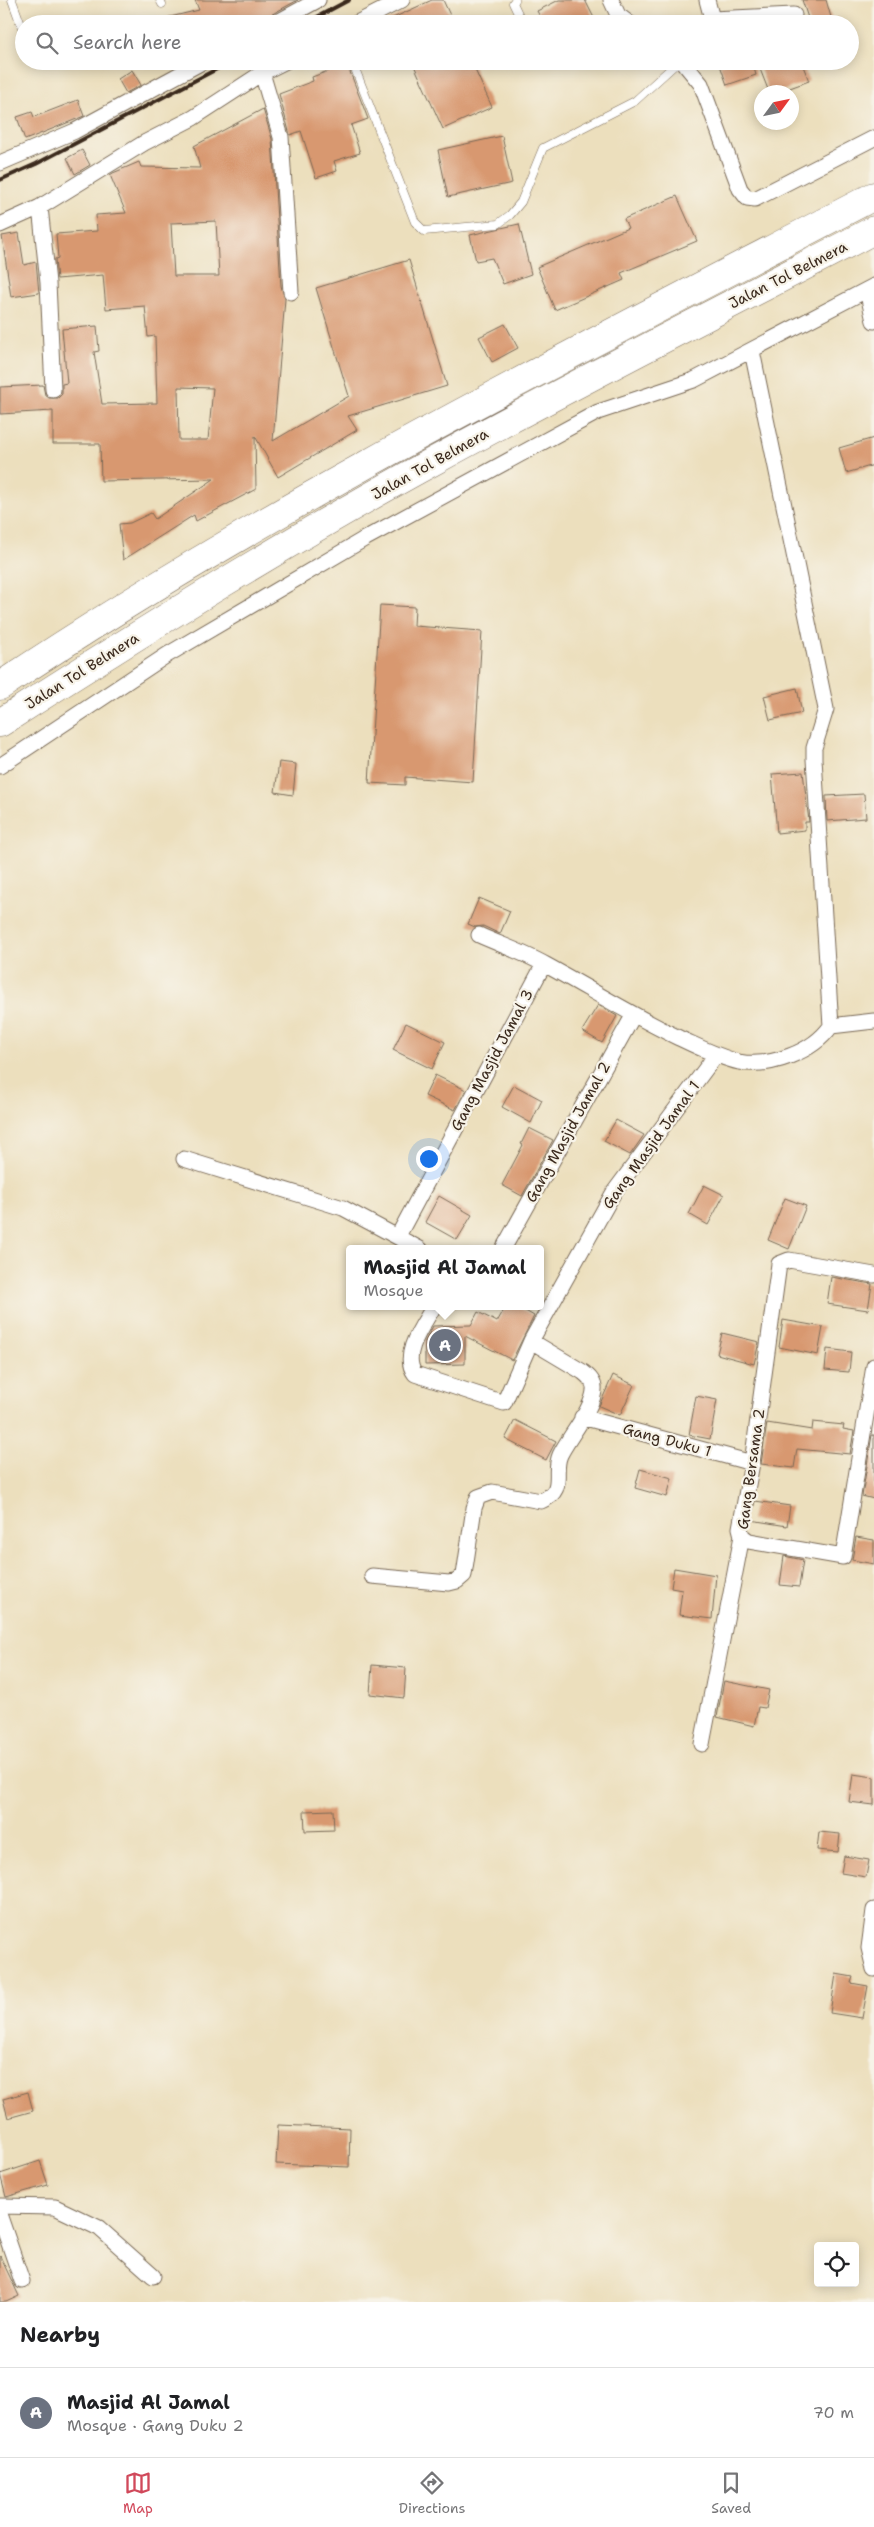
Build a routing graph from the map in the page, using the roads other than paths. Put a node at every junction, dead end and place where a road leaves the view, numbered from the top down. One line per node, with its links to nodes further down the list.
1 (12, 0): 7 (lane)
2 (318, 0): 8 (street)
3 (402, 0): 9 (street)
4 (515, 0): 10 (lane)
5 (611, 0): 11 (street)
6 (707, 0): 12 (street)
7 (17, 15)
8 (290, 15)
9 (373, 15)
10 (519, 15)
11 (618, 15)
12 (710, 15)
13 (187, 70): 20 (street)
14 (268, 70): 18 (street)
15 (356, 70): 16 (lane)
16 (670, 70)
17 (688, 70): 19 (street)
18 (262, 73): 22 (street); 26 (street)
19 (874, 138)
20 (0, 163)
21 (874, 196): 30 (highway, Jalan Tol Belmera)
22 (40, 207): 23 (street); 29 (street)
23 (0, 225)
24 (874, 230): 31 (highway, Jalan Tol Belmera)
25 (871, 288): 27 (street); 28 (street)
26 (291, 292)
27 (874, 321)
28 (752, 351): 32 (street); 37 (street)
29 (53, 390)
30 (0, 686)
31 (0, 723)
32 (0, 766)
33 (479, 935): 34 (street)
34 (544, 964): 35 (street); 40 (street, Gang Masjid Jamal 3)
35 (633, 1016): 38 (street); 42 (street, Gang Masjid Jamal 2)
36 (874, 1021): 37 (street)
37 (831, 1026): 38 (street)
38 (716, 1056): 45 (street, Gang Masjid Jamal 1)
39 (184, 1159): 40 (street)
40 (398, 1236): 41 (street)
41 (413, 1245)
42 (506, 1245)
43 (874, 1275): 49 (street, Gang Bersama 2)
44 (432, 1310): 45 (street, Gang Masjid Jamal 1)
45 (531, 1342): 48 (street)
46 (874, 1366): 47 (street, Gang Bersama 2)
47 (872, 1382): 50 (street, Gang Bersama 2)
48 (582, 1417): 49 (street, Gang Duku 1); 51 (street)
49 (752, 1463): 50 (street, Gang Bersama 2)
50 (742, 1536): 52 (street)
51 (372, 1576)
52 (702, 1744)
53 (874, 1910): 54 (street)
54 (874, 1969)
55 (0, 2206): 57 (street)
56 (0, 2218): 58 (street)
57 (153, 2276)
58 (22, 2281)

